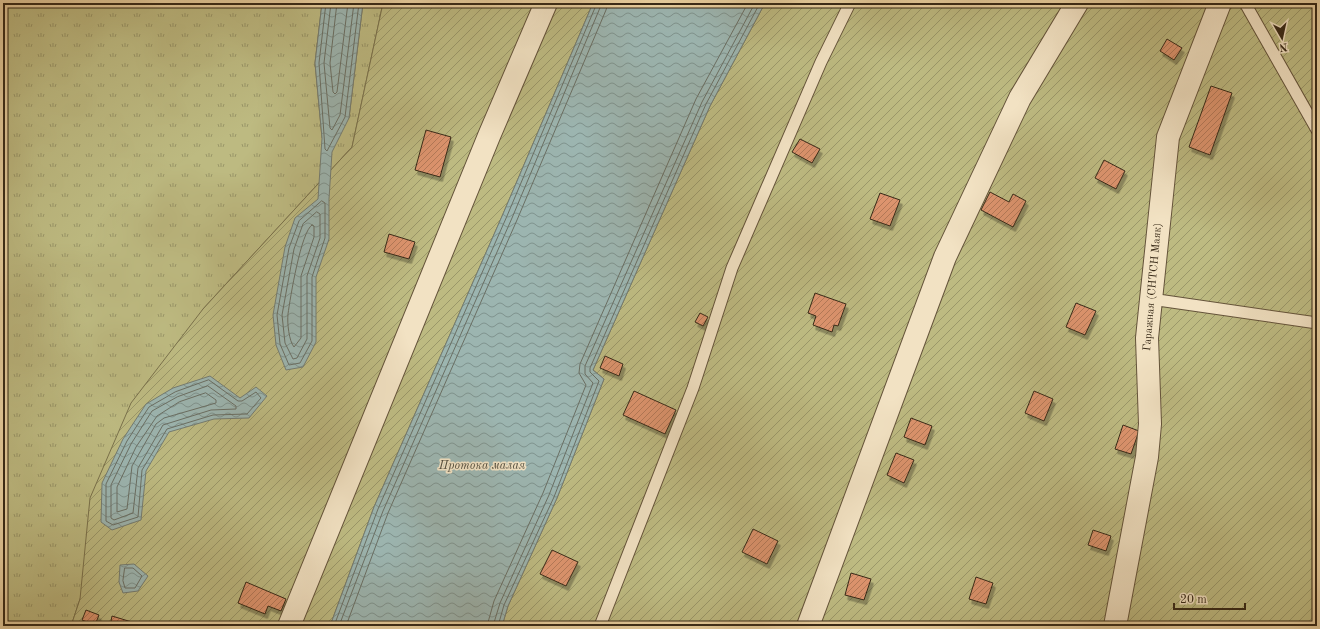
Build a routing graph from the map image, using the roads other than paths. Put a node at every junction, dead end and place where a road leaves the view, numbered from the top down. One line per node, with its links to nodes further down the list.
1 (546, 3): 9 (street)
2 (850, 3): 10 (lane)
3 (1077, 3): 11 (street)
4 (1220, 3): 7 (street, Гаражная (СНТСН Маяк))
5 (1245, 3): 6 (lane)
6 (1317, 130)
7 (1151, 299): 8 (lane); 12 (street, Гаражная (СНТСН Маяк))
8 (1317, 323)
9 (289, 626)
10 (600, 626)
11 (808, 626)
12 (1114, 626)

